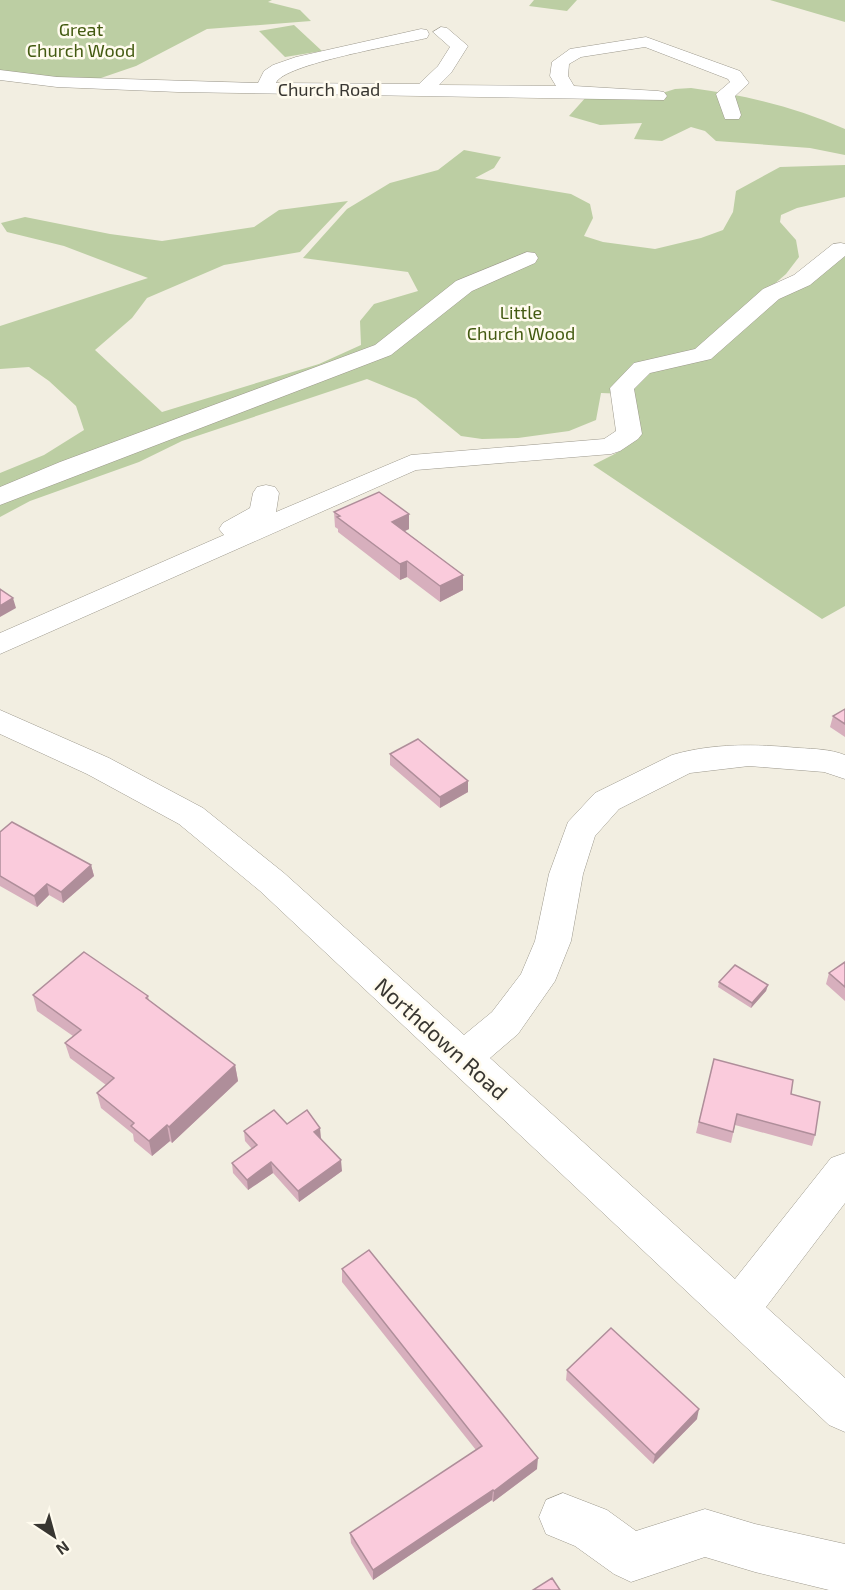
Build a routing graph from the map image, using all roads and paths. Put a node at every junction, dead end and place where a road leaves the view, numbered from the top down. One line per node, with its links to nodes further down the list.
1 (441, 32): 5 (street)
2 (421, 34): 4 (street)
3 (0, 75): 4 (street, Church Road)
4 (264, 89): 5 (street, Church Road)
5 (423, 90): 6 (street, Church Road)
6 (569, 92): 7 (street, Church Road); 8 (street)
7 (658, 96)
8 (732, 115)
9 (841, 249): 14 (street)
10 (527, 258): 12 (street)
11 (266, 493): 13 (street)
12 (0, 497)
13 (0, 629)
14 (0, 644)
15 (0, 721): 17 (street, Northdown Road)
16 (845, 768): 17 (street)
17 (463, 1058): 19 (street, Northdown Road)
18 (845, 1171): 19 (street)
19 (737, 1311): 20 (street, Northdown Road)
20 (845, 1409)
21 (563, 1517): 22 (street)
22 (845, 1569)

